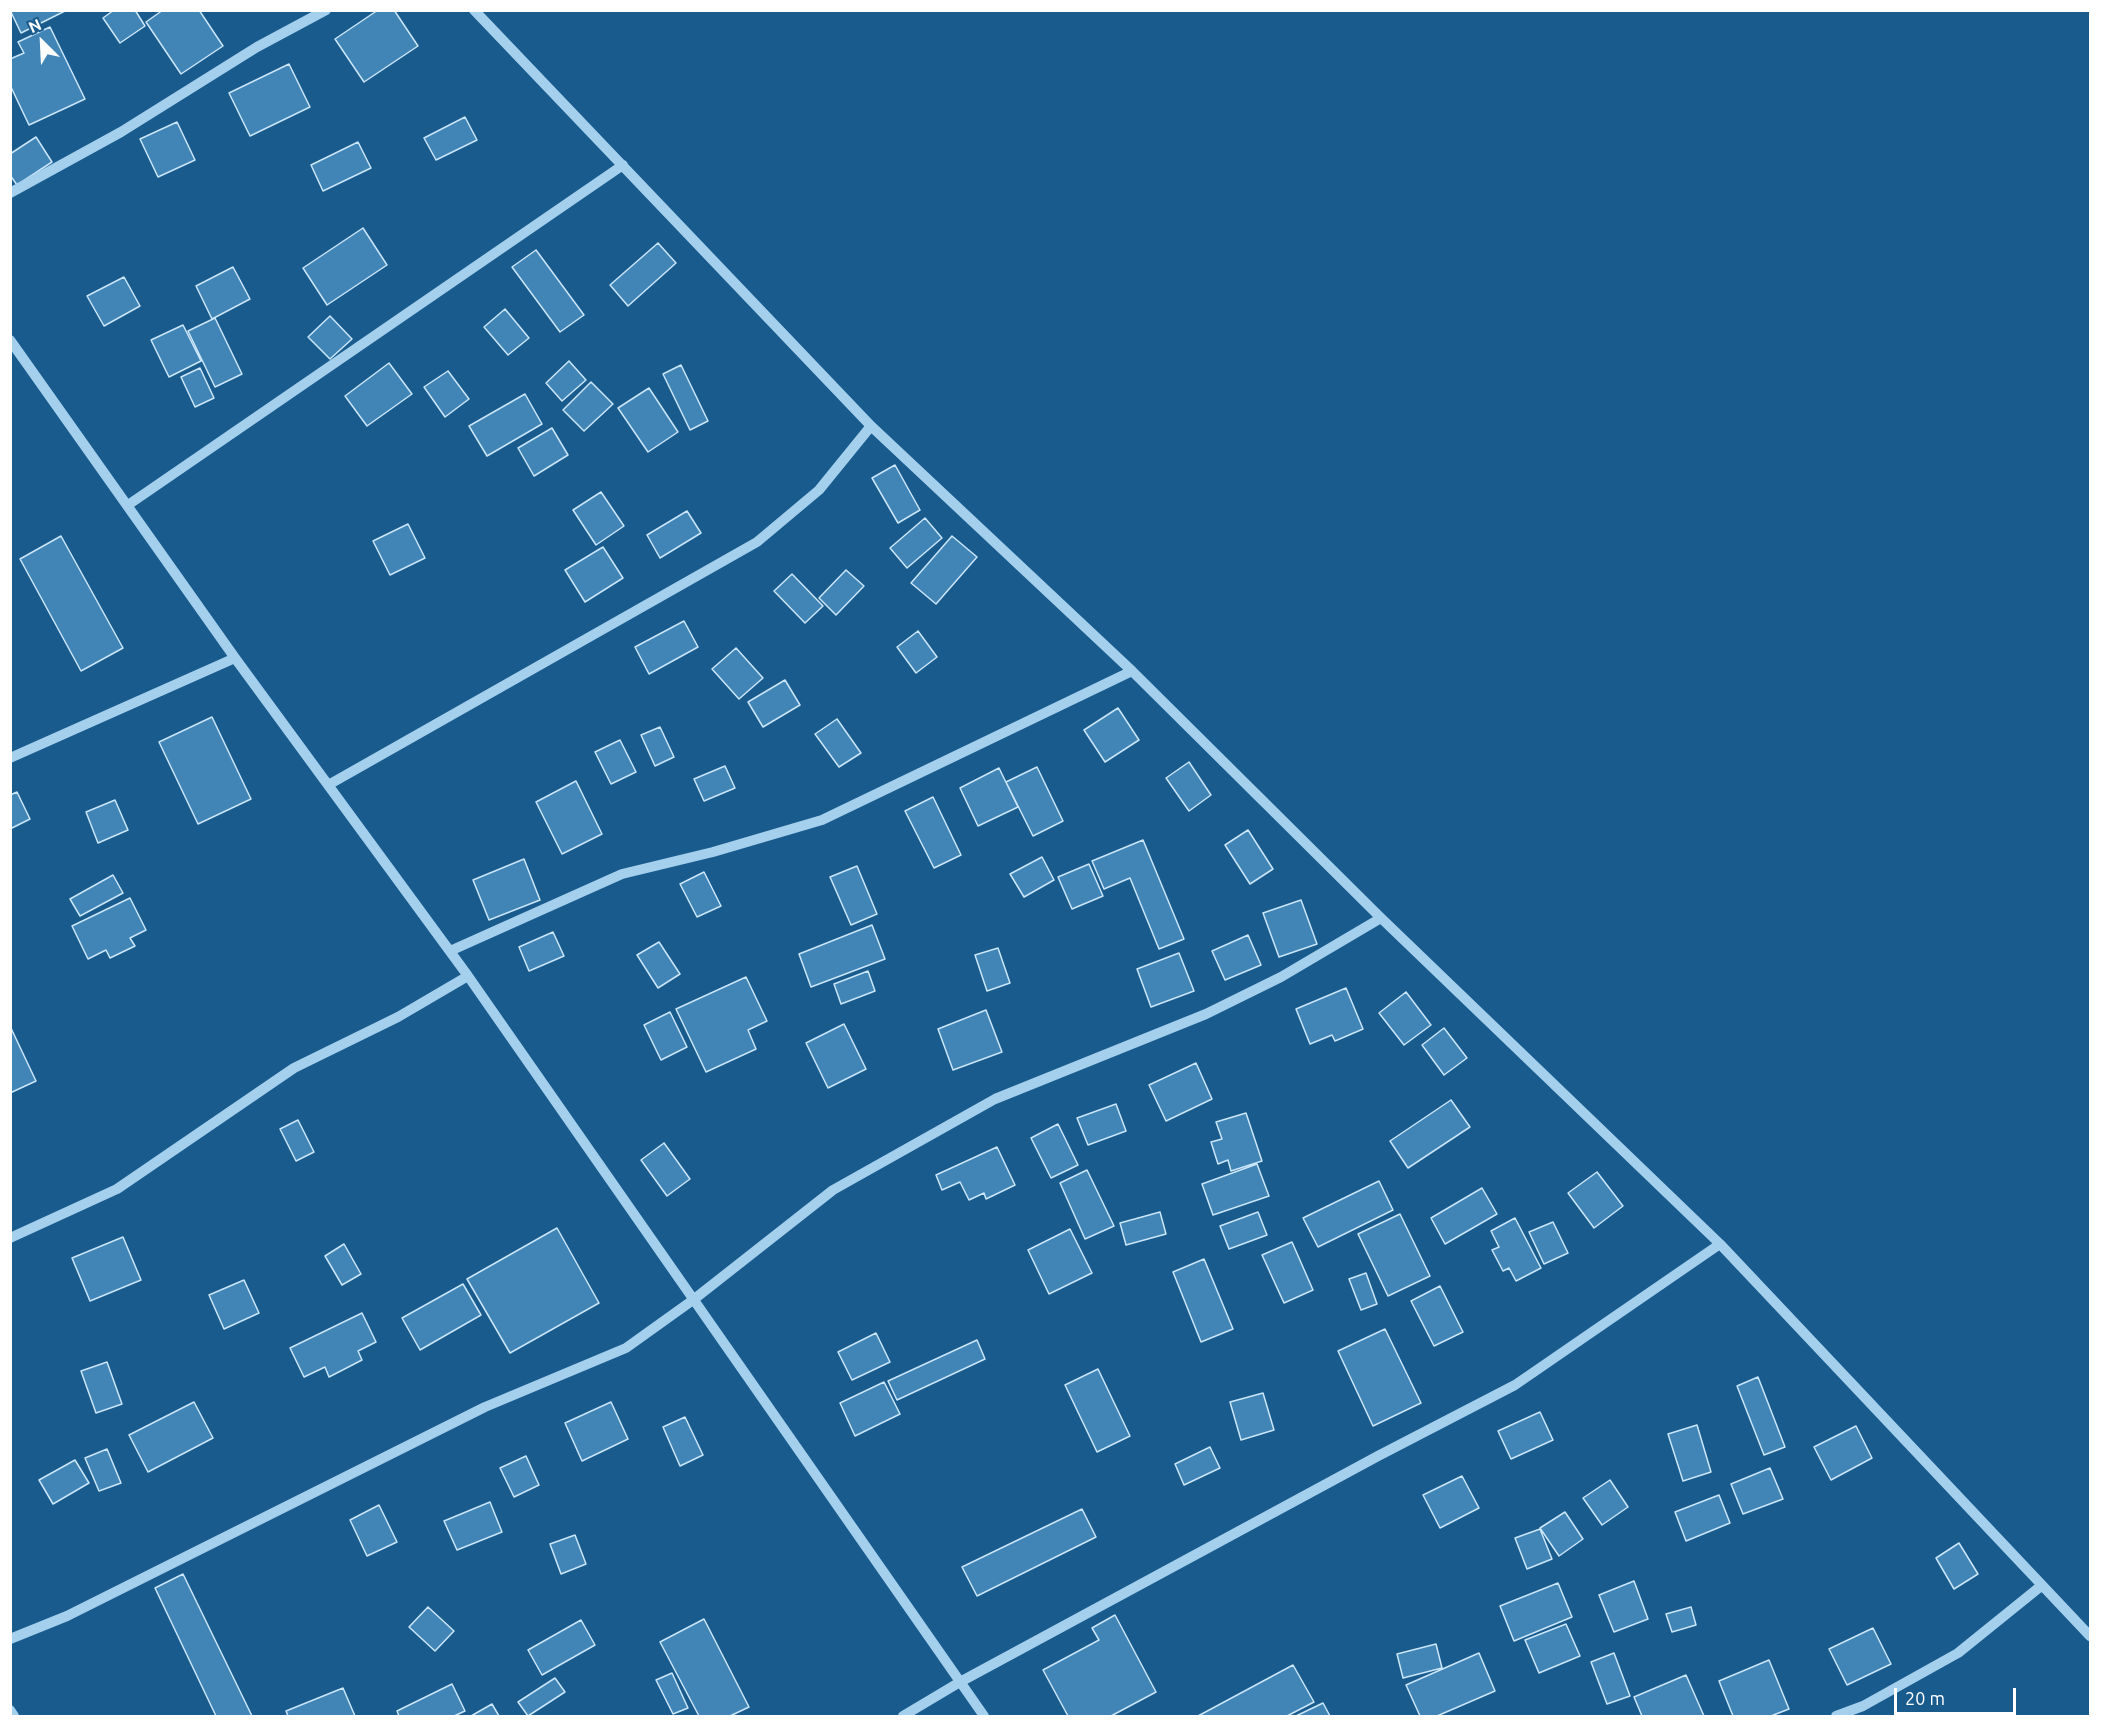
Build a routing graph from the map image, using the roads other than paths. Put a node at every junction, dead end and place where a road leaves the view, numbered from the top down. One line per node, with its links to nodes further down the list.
1 (326, 10): 4 (street)
2 (474, 10): 3 (street)
3 (623, 165): 6 (street); 7 (street)
4 (10, 193)
5 (10, 340): 7 (street)
6 (871, 426): 9 (street); 11 (street)
7 (128, 505): 8 (street)
8 (236, 658): 10 (street); 11 (street)
9 (1132, 671): 12 (street); 13 (street)
10 (10, 758)
11 (330, 784): 13 (street)
12 (1381, 918): 16 (street); 17 (street)
13 (450, 951): 14 (street)
14 (468, 976): 15 (street); 17 (street)
15 (10, 1238)
16 (1720, 1244): 18 (street); 21 (street)
17 (693, 1300): 20 (street); 21 (street)
18 (2041, 1586): 19 (street); 26 (street)
19 (2091, 1636)
20 (10, 1639)
21 (960, 1682): 24 (street); 25 (street)
22 (10, 1710): 23 (street)
23 (14, 1716)
24 (903, 1716)
25 (984, 1716)
26 (1836, 1716)

